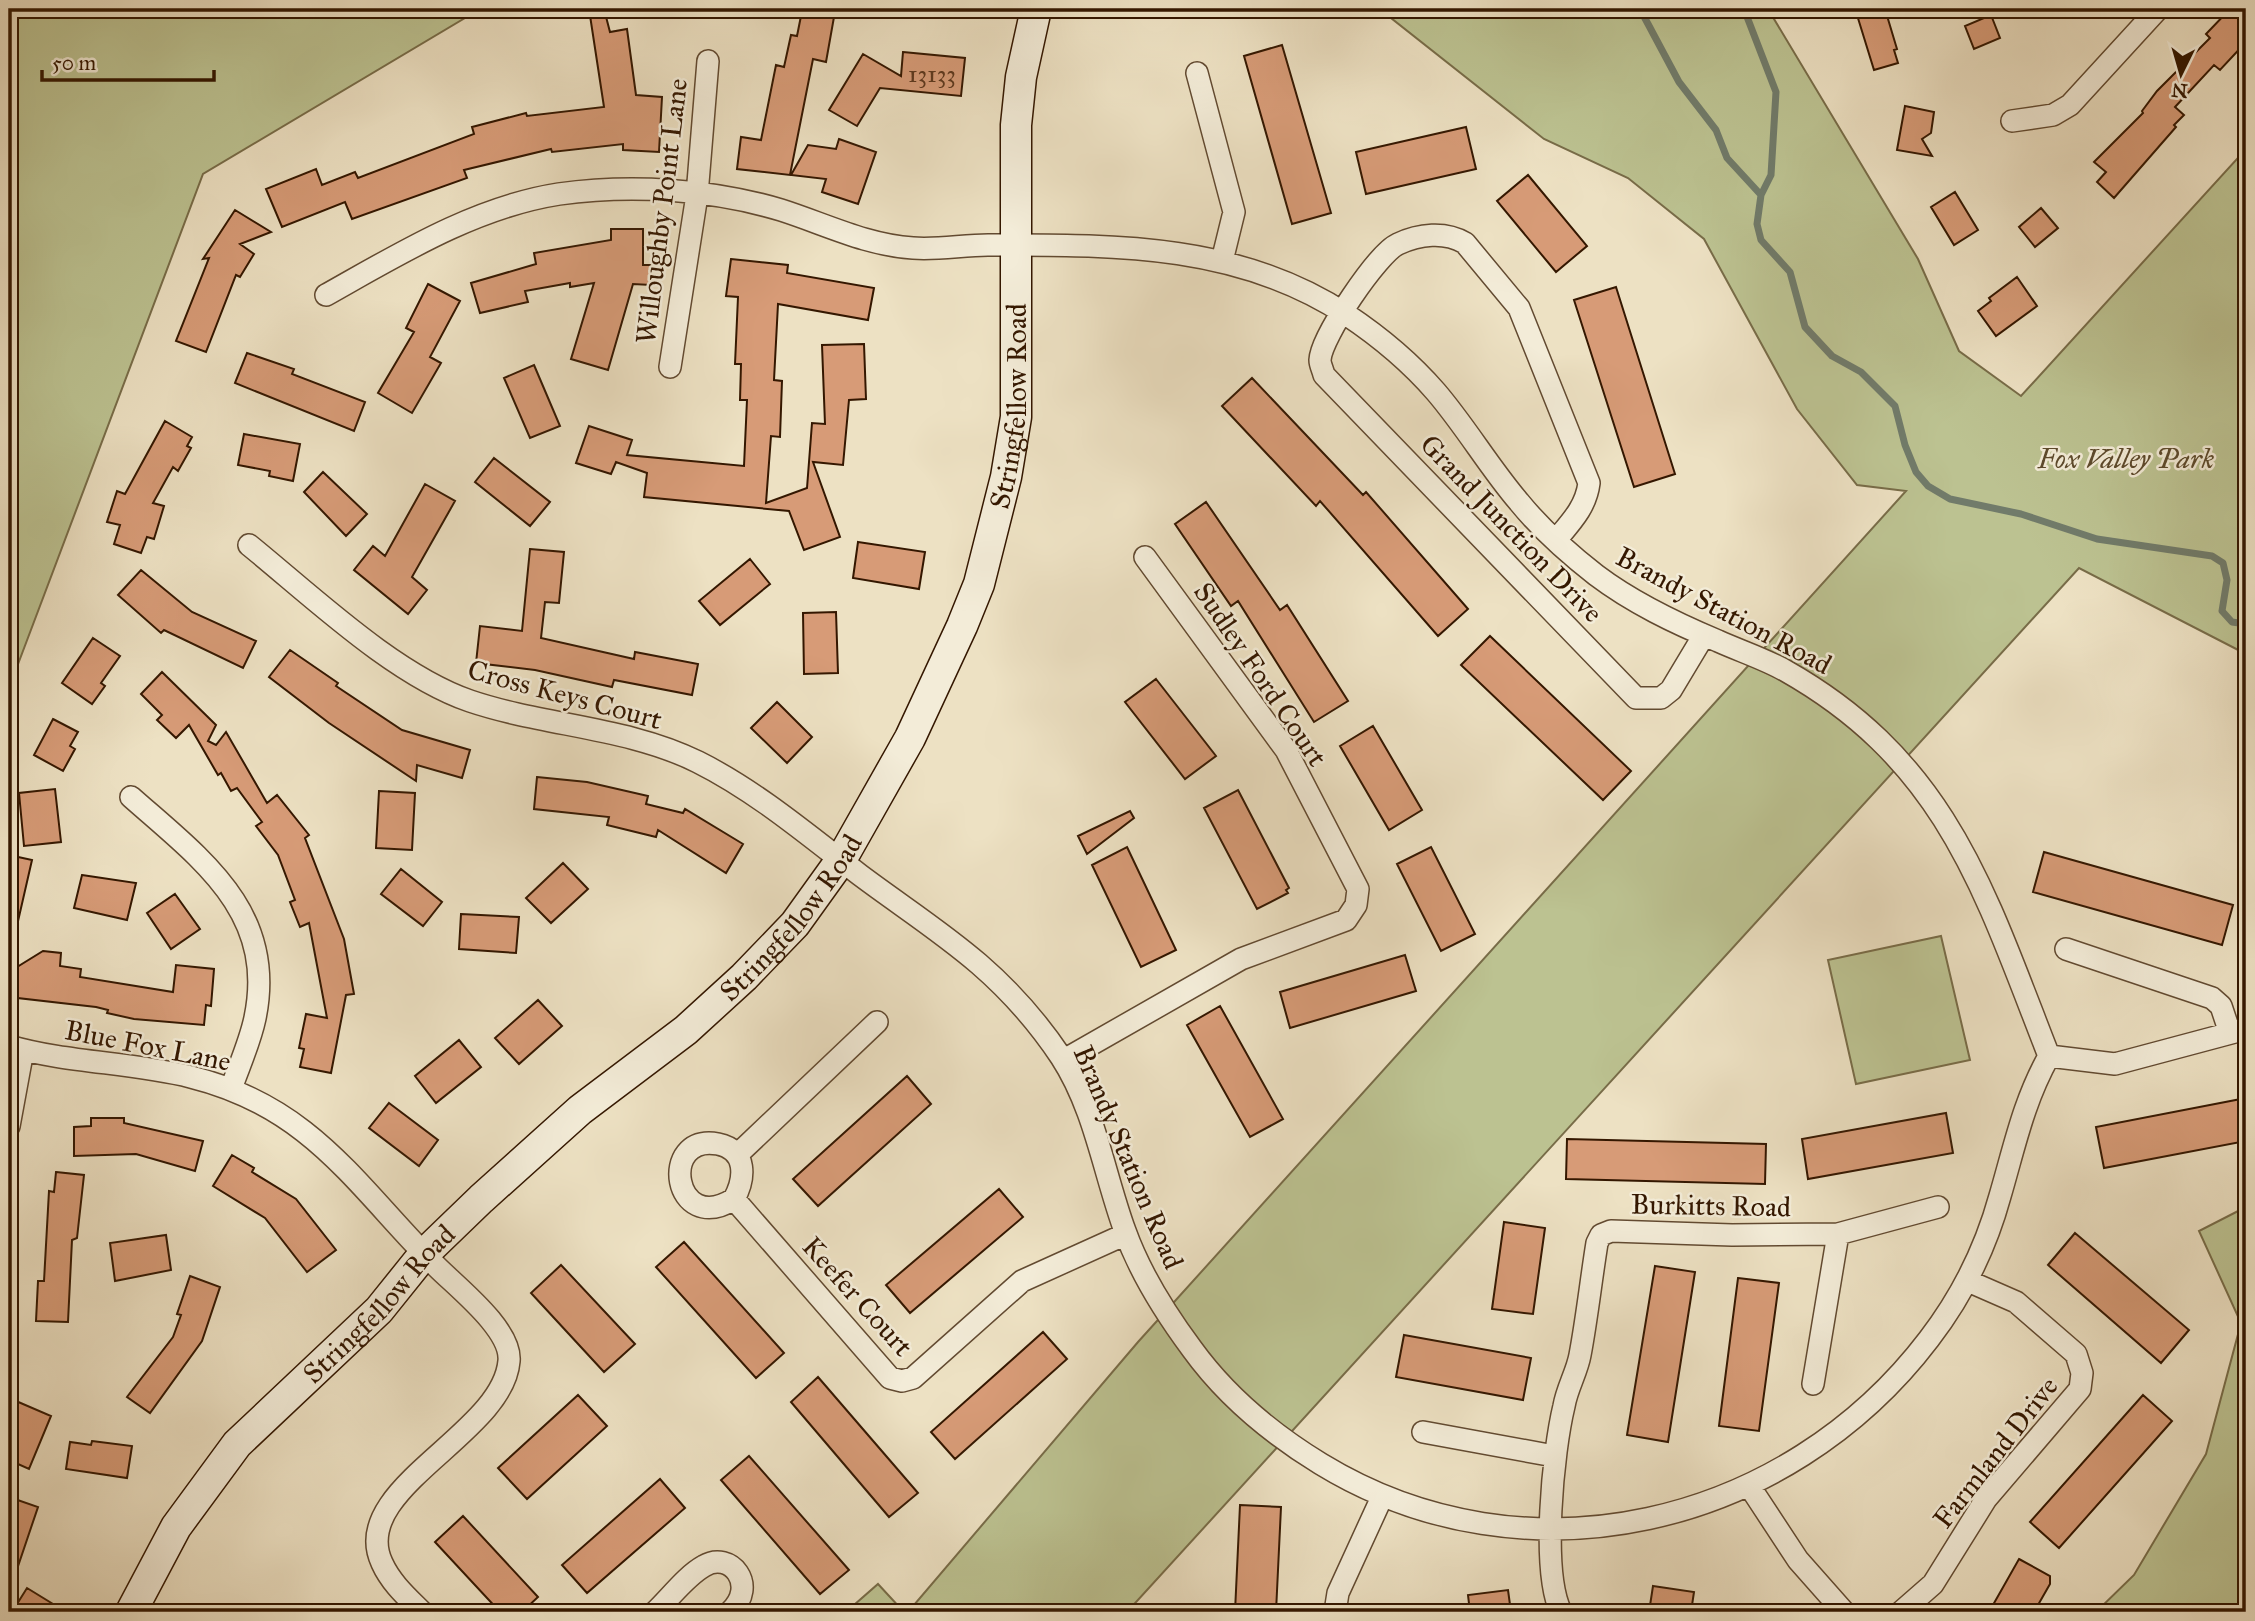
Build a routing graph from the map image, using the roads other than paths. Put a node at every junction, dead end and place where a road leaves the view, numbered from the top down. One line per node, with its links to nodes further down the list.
1 (1037, 9): 7 (main road, Stringfellow Road)
2 (2158, 9): 5 (street)
3 (708, 61): 6 (street, Willoughby Point Lane)
4 (1197, 73): 8 (street)
5 (2012, 121)
6 (696, 195): 7 (street, Brandy Station Road); 9 (street, Brandy Station Road); 11 (street, Willoughby Point Lane)
7 (1016, 245): 8 (street, Brandy Station Road); 17 (main road, Stringfellow Road)
8 (1222, 261): 10 (street, Brandy Station Road)
9 (326, 295)
10 (1343, 312): 12 (street, Brandy Station Road); 12 (street, Grand Junction Drive); 15 (street, Grand Junction Drive)
11 (670, 367)
12 (1556, 540): 15 (street, Brandy Station Road)
13 (248, 545): 17 (street, Cross Keys Court)
14 (1145, 557): 23 (street, Sudley Ford Court)
15 (1704, 635): 22 (street, Brandy Station Road)
16 (131, 797): 24 (street)
17 (841, 860): 23 (street, Brandy Station Road); 31 (main road, Stringfellow Road)
18 (2066, 949): 20 (street)
19 (877, 1023): 26 (street)
20 (2238, 1031): 22 (street)
21 (16, 1048): 24 (street, Blue Fox Lane); 25 (street)
22 (2049, 1056): 32 (street, Brandy Station Road)
23 (1064, 1060): 29 (street, Brandy Station Road)
24 (231, 1089): 31 (street, Blue Fox Lane)
25 (9, 1126)
26 (737, 1154): 27 (street); 27 (street)
27 (734, 1199): 29 (street, Keefer Court)
28 (1938, 1207): 30 (street, Burkitts Road)
29 (1126, 1234): 37 (street, Brandy Station Road)
30 (1838, 1234): 33 (street); 35 (street, Burkitts Road)
31 (424, 1254): 39 (main road, Stringfellow Road); 40 (street, Blue Fox Lane)
32 (1968, 1281): 36 (street, Brandy Station Road); 46 (street, Farmland Drive)
33 (1814, 1384)
34 (1423, 1432): 35 (street)
35 (1554, 1457): 38 (street, Burkitts Road)
36 (1750, 1487): 38 (street, Brandy Station Road); 45 (street)
37 (1382, 1497): 38 (street, Brandy Station Road); 43 (street)
38 (1553, 1529): 44 (street, Burkitts Road)
39 (131, 1612)
40 (422, 1612)
41 (655, 1612): 42 (street)
42 (730, 1612)
43 (1335, 1612)
44 (1560, 1612)
45 (1844, 1612)
46 (1901, 1612)

